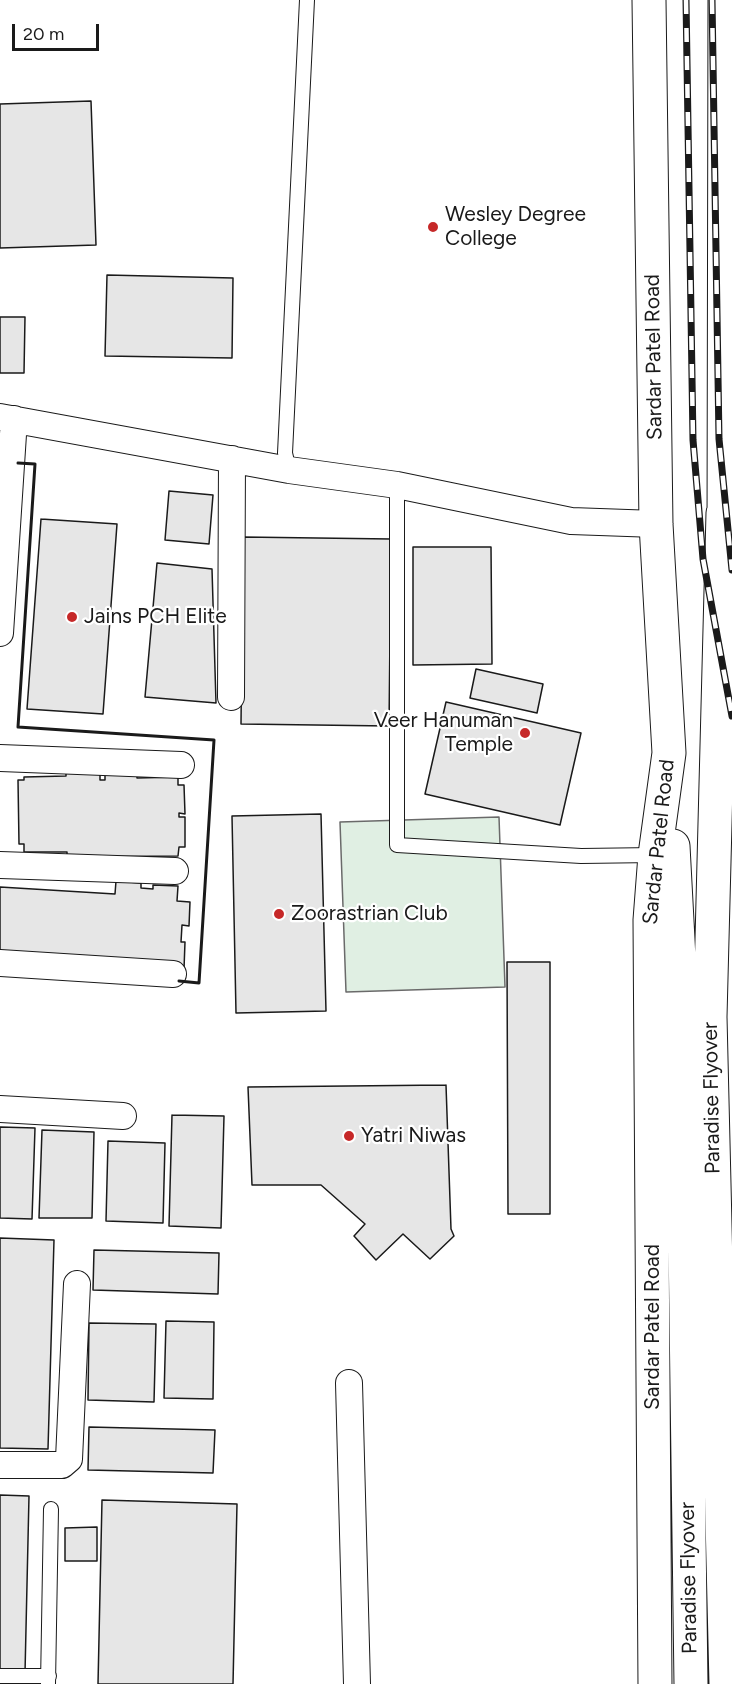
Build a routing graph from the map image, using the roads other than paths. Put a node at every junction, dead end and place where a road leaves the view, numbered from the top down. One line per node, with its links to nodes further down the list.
1 (307, 0): 6 (lane)
2 (649, 0): 10 (main road, Sardar Patel Road)
3 (725, 0): 9 (main road)
4 (7, 418): 5 (street); 7 (street)
5 (232, 459): 6 (street); 13 (street)
6 (290, 470): 8 (street)
7 (5, 484): 11 (street)
8 (397, 485): 10 (street); 17 (lane)
9 (723, 513): 12 (main road); 22 (main road, Paradise Flyover)
10 (656, 524): 14 (main road, Sardar Patel Road)
11 (0, 633)
12 (732, 664)
13 (231, 697)
14 (669, 753): 17 (main road, Sardar Patel Road); 22 (main road, Paradise Flyover)
15 (0, 758): 16 (street)
16 (181, 765)
17 (655, 855): 32 (main road, Sardar Patel Road)
18 (0, 865): 19 (street)
19 (175, 871)
20 (0, 963): 21 (street)
21 (173, 974)
22 (696, 1016): 33 (main road, Paradise Flyover); 34 (main road, Paradise Flyover)
23 (0, 1109): 24 (street)
24 (123, 1116)
25 (78, 1284): 27 (street)
26 (349, 1383): 31 (street)
27 (0, 1465)
28 (51, 1509): 30 (lane)
29 (0, 1676): 30 (lane)
30 (49, 1680)
31 (357, 1684)
32 (654, 1684)
33 (691, 1684)
34 (726, 1684)

